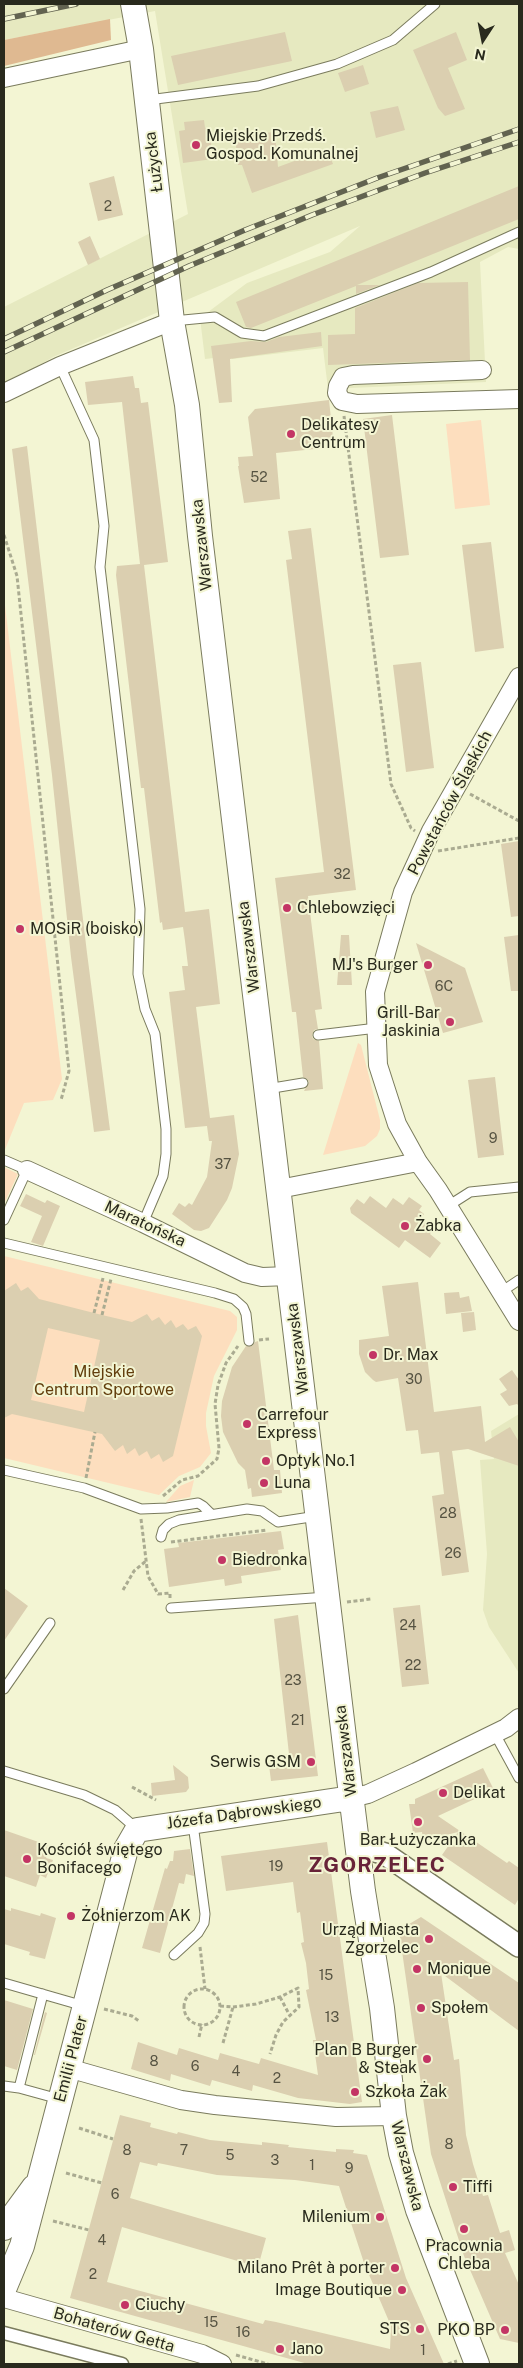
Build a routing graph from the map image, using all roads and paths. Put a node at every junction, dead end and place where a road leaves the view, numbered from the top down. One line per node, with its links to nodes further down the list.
1 (133, 4): 3 (main road, Łużycka)
2 (435, 4): 5 (lane)
3 (141, 49): 4 (street); 5 (main road, Łużycka)
4 (4, 78)
5 (147, 101): 7 (main road, Łużycka)
6 (519, 232): 7 (lane)
7 (172, 321): 8 (street); 23 (main road, Warszawska)
8 (60, 366): 10 (street); 32 (lane)
9 (482, 370): 12 (street)
10 (4, 393)
11 (519, 399): 12 (street)
12 (342, 401): 17 (path)
13 (4, 535): 24 (path)
14 (519, 677): 20 (street, Powstańców Śląskich)
15 (467, 792): 16 (path)
16 (519, 821)
17 (417, 833)
18 (519, 838): 19 (path)
19 (436, 851)
20 (377, 1028): 21 (lane); 26 (street, Powstańców Śląskich)
21 (318, 1035)
22 (303, 1083): 23 (lane)
23 (266, 1089): 29 (main road, Warszawska)
24 (62, 1100)
25 (4, 1160): 27 (lane, Maratońska)
26 (418, 1162): 29 (street); 30 (street, Powstańców Śląskich)
27 (27, 1170): 31 (lane); 32 (street, Maratońska)
28 (519, 1187): 30 (lane)
29 (279, 1189): 35 (main road, Warszawska)
30 (448, 1206): 37 (street, Powstańców Śląskich)
31 (4, 1220)
32 (144, 1222): 35 (street, Maratońska)
33 (4, 1243): 34 (lane)
34 (110, 1268): 38 (path); 39 (path); 42 (lane)
35 (289, 1276): 48 (main road, Warszawska)
36 (519, 1280): 37 (lane)
37 (501, 1292): 40 (street, Powstańców Śląskich)
38 (94, 1313)
39 (102, 1316)
40 (519, 1321)
41 (268, 1339): 42 (path)
42 (248, 1341): 46 (path)
43 (95, 1432): 45 (path)
44 (4, 1470): 45 (lane)
45 (84, 1488): 46 (lane)
46 (141, 1509): 47 (lane); 51 (path)
47 (211, 1514): 48 (lane); 50 (lane)
48 (318, 1516): 53 (main road, Warszawska)
49 (270, 1530): 50 (path)
50 (165, 1539)
51 (146, 1560): 52 (path); 55 (path)
52 (123, 1590)
53 (335, 1599): 54 (path); 55 (lane); 63 (main road, Warszawska)
54 (371, 1600)
55 (171, 1608)
56 (50, 1623): 57 (lane)
57 (4, 1689)
58 (519, 1718): 59 (street)
59 (494, 1734): 61 (lane); 63 (street)
60 (4, 1771): 66 (lane)
61 (519, 1778)
62 (132, 1787): 64 (path)
63 (351, 1798): 65 (main road, Józefa Dąbrowskiego); 67 (main road, Warszawska)
64 (156, 1800)
65 (192, 1821): 66 (main road, Józefa Dąbrowskiego); 68 (lane)
66 (137, 1830): 75 (main road, Emilii Plater)
67 (358, 1851): 69 (street); 88 (main road, Warszawska)
68 (198, 1933): 70 (lane); 72 (path)
69 (519, 1946)
70 (174, 1955)
71 (4, 1983): 73 (lane)
72 (205, 1989): 76 (path); 80 (path)
73 (43, 1994): 75 (lane); 86 (lane)
74 (280, 1997): 77 (path); 78 (path); 78 (path)
75 (92, 2006): 79 (path); 84 (main road, Emilii Plater)
76 (220, 2006): 77 (path); 80 (path)
77 (233, 2007): 82 (path)
78 (290, 2016): 83 (path)
79 (138, 2021)
80 (202, 2024): 81 (path)
81 (199, 2037)
82 (223, 2043)
83 (270, 2054)
84 (68, 2068): 87 (main road, Emilii Plater); 88 (street)
85 (4, 2086): 86 (lane)
86 (19, 2088): 87 (lane)
87 (60, 2099): 92 (main road, Emilii Plater)
88 (394, 2116): 102 (main road, Warszawska)
89 (78, 2128): 90 (path)
90 (113, 2139)
91 (66, 2173): 93 (path)
92 (40, 2179): 95 (main road); 97 (main road, Emilii Plater)
93 (102, 2183)
94 (53, 2221): 96 (path)
95 (4, 2228)
96 (89, 2230)
97 (4, 2289)
98 (4, 2298): 101 (street, Bohaterów Getta)
99 (4, 2333): 100 (street, Bohaterów Getta)
100 (122, 2364)
101 (222, 2364)
102 (477, 2364)

